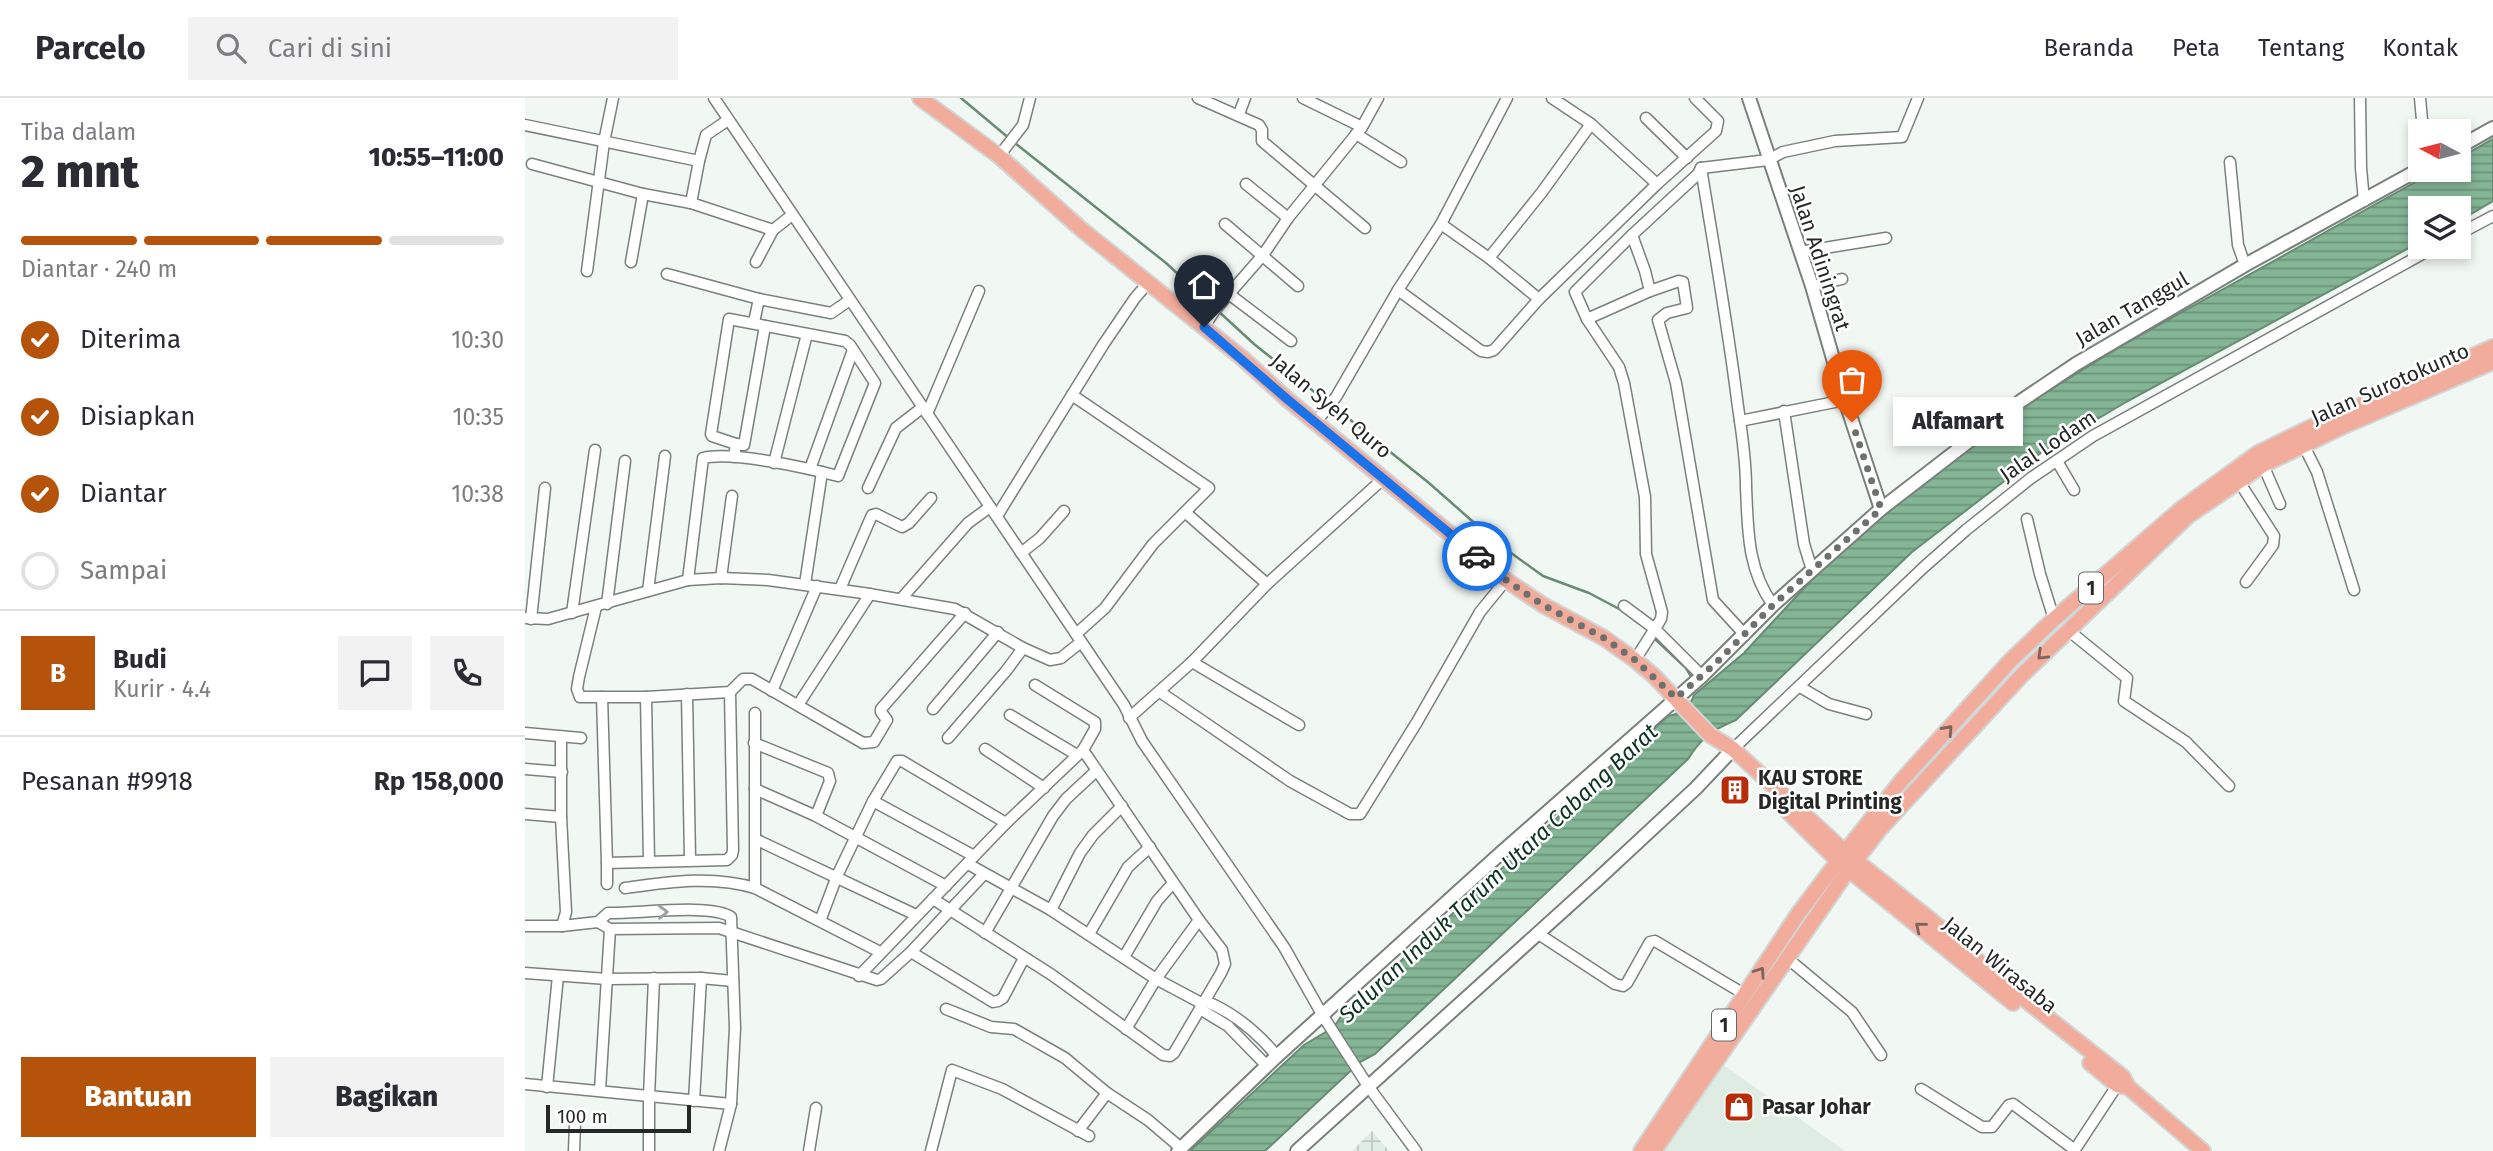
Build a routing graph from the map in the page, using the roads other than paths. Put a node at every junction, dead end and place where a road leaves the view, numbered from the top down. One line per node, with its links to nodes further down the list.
1 (613, 98): 25 (street)
2 (714, 98): 19 (street)
3 (920, 98): 26 (main road, Jalan Syeh Quro)
4 (1030, 98): 26 (street)
5 (1198, 98): 16 (street)
6 (1245, 98): 16 (street)
7 (1378, 98): 23 (street)
8 (1507, 98): 46 (street)
9 (1552, 98): 20 (street)
10 (1695, 98): 27 (street)
11 (1749, 98): 28 (street, Jalan Adiningrat)
12 (1918, 98): 28 (street)
13 (2360, 98): 40 (street)
14 (2420, 98): 18 (street)
15 (1307, 99): 23 (street)
16 (1239, 114): 38 (street)
17 (1646, 118): 27 (street)
18 (2422, 119)
19 (728, 120): 29 (street); 42 (street)
20 (1591, 124): 37 (street); 54 (street)
21 (525, 125): 25 (street)
22 (2493, 128): 24 (street)
23 (1359, 130): 30 (street); 38 (street)
24 (2471, 140)
25 (604, 142): 29 (street); 35 (street)
26 (1002, 153): 62 (main road, Jalan Syeh Quro)
27 (1687, 158): 37 (street)
28 (1768, 160): 33 (street); 52 (street, Jalan Adiningrat)
29 (699, 161): 41 (street)
30 (1401, 162)
31 (2230, 162): 58 (street)
32 (532, 164): 35 (street)
33 (1700, 168): 50 (street); 87 (street)
34 (2408, 176): 40 (street, Jalan Tanggul)
35 (599, 182): 39 (street); 59 (street)
36 (1246, 184): 44 (street)
37 (1657, 184): 70 (street)
38 (1315, 185): 44 (street); 47 (street)
39 (643, 194): 41 (street); 56 (street)
40 (2364, 201): 58 (street, Jalan Tanggul)
41 (691, 203): 49 (street)
42 (792, 215): 49 (street); 71 (street)
43 (2493, 216): 48 (street)
44 (1288, 218): 53 (street)
45 (1225, 224): 53 (street)
46 (1441, 224): 54 (street); 65 (street)
47 (1365, 228)
48 (2471, 228)
49 (773, 230): 57 (street)
50 (1632, 234): 67 (street); 72 (street)
51 (1886, 238): 52 (street)
52 (1800, 252): 64 (street, Jalan Adiningrat)
53 (1263, 256): 63 (street); 68 (street)
54 (1489, 258): 70 (street)
55 (2414, 259): 94 (street, Jalal Lodam)
56 (631, 262)
57 (756, 262)
58 (2245, 265): 108 (street, Jalan Tanggul)
59 (587, 271)
60 (667, 274): 69 (street)
61 (1842, 279): 64 (street)
62 (1148, 283): 75 (main road, Jalan Syeh Quro); 82 (street)
63 (1298, 286)
64 (1812, 286): 83 (street, Jalan Adiningrat)
65 (1398, 290): 70 (street); 86 (street)
66 (979, 291): 84 (street)
67 (1650, 291): 72 (street); 138 (street)
68 (1229, 294): 75 (street); 77 (street)
69 (759, 299): 71 (street); 73 (street)
70 (1539, 299)
71 (850, 300): 84 (street)
72 (1587, 319): 137 (street)
73 (754, 322): 74 (street); 88 (street)
74 (765, 326): 76 (street); 88 (street)
75 (1204, 327): 86 (main road, Jalan Syeh Quro)
76 (807, 334): 79 (street); 95 (street)
77 (1291, 341)
78 (2493, 347): 81 (main road, Jalan Surotokunto / 1)
79 (853, 350): 97 (street); 98 (street)
80 (2493, 362): 81 (main road, Jalan Surotokunto / 1)
81 (2441, 376): 89 (main road, Jalan Surotokunto / 1); 134 (main road, Jalan Surotokunto / 1)
82 (1072, 395): 110 (street); 111 (street)
83 (1845, 400): 85 (street); 108 (street, Jalan Adiningrat)
84 (925, 410): 102 (street); 107 (street)
85 (1784, 411): 87 (street); 114 (street)
86 (1319, 418): 99 (main road, Jalan Syeh Quro)
87 (1740, 421): 128 (street)
88 (736, 444): 92 (street)
89 (2304, 446): 96 (main road, 1); 123 (street)
90 (595, 450): 131 (street)
91 (665, 456): 124 (street)
92 (734, 457): 95 (street); 116 (street)
93 (625, 461): 127 (street)
94 (2057, 461): 103 (street); 145 (street, Jalal Lodam)
95 (774, 463): 97 (street)
96 (2263, 465): 100 (main road, 1); 106 (street)
97 (810, 469): 98 (street)
98 (823, 472): 119 (street)
99 (1384, 478): 117 (main road, Jalan Syeh Quro); 120 (street)
100 (2238, 480): 118 (street); 135 (main road, 1)
101 (545, 488): 133 (street)
102 (868, 488)
103 (2074, 490)
104 (732, 496): 115 (street)
105 (932, 498): 122 (street)
106 (2280, 503)
107 (990, 507): 111 (street); 126 (street)
108 (1881, 509): 114 (street, Jalan Tanggul)
109 (1064, 511): 113 (street)
110 (1186, 513): 120 (street); 139 (street)
111 (997, 516): 113 (street)
112 (2027, 519): 134 (street)
113 (1021, 553): 139 (street)
114 (1812, 570): 128 (street, Jalan Tanggul)
115 (721, 578): 116 (street); 119 (street)
116 (688, 580): 124 (street)
117 (1506, 580): 141 (main road, Jalan Syeh Quro); 148 (street)
118 (2246, 582)
119 (805, 584): 121 (street)
120 (1267, 584): 142 (street)
121 (817, 586): 122 (street); 146 (street)
122 (840, 589): 125 (street)
123 (2354, 590)
124 (648, 591): 127 (street)
125 (870, 594): 126 (street); 153 (street)
126 (901, 599): 132 (street)
127 (607, 604): 130 (street)
128 (1773, 605): 138 (street, Jalan Tanggul)
129 (1624, 606): 137 (street)
130 (596, 607): 131 (street); 150 (street)
131 (572, 612): 133 (street)
132 (965, 613): 136 (street); 153 (street)
133 (528, 618)
134 (2054, 619): 186 (main road, 1, one-way to 134)
135 (2068, 630): 171 (street); 186 (main road, 1, one-way to 186)
136 (998, 632): 140 (street); 154 (street)
137 (1653, 633): 141 (street); 143 (street)
138 (1745, 635): 143 (street, Jalan Tanggul)
139 (1078, 638): 140 (street); 158 (street)
140 (1023, 648): 163 (street)
141 (1635, 660): 152 (main road, Jalan Syeh Quro)
142 (1192, 662): 148 (street); 159 (street)
143 (1698, 680): 152 (street, Jalan Tanggul)
144 (1035, 685): 167 (street)
145 (1800, 687): 156 (street); 166 (street, Jalal Lodam)
146 (772, 691): 147 (street); 153 (street)
147 (730, 692): 149 (street); 183 (street)
148 (1160, 692): 158 (street)
149 (687, 694): 151 (street); 183 (street)
150 (602, 697): 151 (street); 187 (street)
151 (646, 697): 185 (street)
152 (1677, 701): 166 (main road, Jalan Syeh Quro); 227 (street, Jalan Tanggul)
153 (798, 705)
154 (933, 709)
155 (755, 713): 164 (street)
156 (1866, 714)
157 (1010, 715): 167 (street)
158 (1129, 718): 227 (street)
159 (1299, 725)
160 (525, 733): 161 (street)
161 (561, 737): 162 (street); 170 (street)
162 (580, 738)
163 (948, 738)
164 (754, 743): 173 (street); 177 (street)
165 (985, 749): 172 (street)
166 (1730, 752): 186 (main road, Jalan Syeh Quro); 208 (street)
167 (1080, 753): 169 (street); 172 (street)
168 (525, 769): 170 (street)
169 (1096, 771): 175 (street); 195 (street)
170 (562, 772): 178 (street)
171 (2229, 786)
172 (1044, 788): 179 (street)
173 (755, 789): 177 (street); 181 (street)
174 (873, 802): 179 (street); 180 (street); 184 (street)
175 (1122, 806): 182 (street); 197 (street)
176 (525, 814): 178 (street)
177 (816, 816): 180 (street)
178 (561, 817): 204 (street)
179 (1006, 823): 184 (street)
180 (858, 837): 189 (street); 192 (street)
181 (757, 839): 189 (street); 194 (street)
182 (1150, 847): 190 (street); 209 (street)
183 (690, 859): 185 (street)
184 (971, 860): 188 (street); 192 (street)
185 (649, 861): 187 (street)
186 (1847, 861): 214 (main road, 1); 223 (main road, 1, one-way to 186); 235 (main road, Jalan Wirasaba)
187 (607, 863): 191 (street)
188 (984, 874): 195 (street); 198 (street)
189 (837, 876): 199 (street); 201 (street)
190 (1173, 883): 200 (street); 212 (street)
191 (607, 884)
192 (946, 886): 196 (street)
193 (625, 887): 194 (street)
194 (755, 888): 201 (street)
195 (1011, 890): 197 (street); 207 (street)
196 (933, 899): 198 (street); 199 (street)
197 (1051, 910): 209 (street)
198 (950, 911): 207 (street); 211 (street)
199 (916, 915): 210 (street)
200 (1199, 920): 221 (street); 224 (street)
201 (820, 921): 210 (street)
202 (598, 922): 204 (street); 205 (street); 206 (street, one-way to 206)
203 (525, 926): 204 (street)
204 (562, 926)
205 (610, 929): 206 (street); 220 (street)
206 (732, 932): 217 (street); 222 (street)
207 (985, 933): 213 (street)
208 (1537, 933): 223 (street); 237 (street)
209 (1089, 934): 212 (street)
210 (880, 951): 217 (street)
211 (911, 952): 213 (street); 217 (street)
212 (1124, 957): 221 (street)
213 (1024, 958): 229 (street)
214 (1787, 958): 232 (street); 259 (main road, 1)
215 (525, 973): 216 (street)
216 (558, 976): 220 (street); 238 (street)
217 (859, 976)
218 (654, 978): 219 (street); 220 (street); 242 (street)
219 (701, 978): 222 (street); 243 (street)
220 (607, 979): 240 (street)
221 (1156, 979): 224 (street); 229 (street)
222 (733, 981): 244 (street)
223 (1744, 994): 258 (main road, 1)
224 (1202, 1005): 226 (street); 228 (street); 229 (street)
225 (946, 1009): 241 (street)
226 (1235, 1016): 228 (street); 230 (street)
227 (1327, 1021): 233 (street, Jalan Tanggul); 237 (street)
228 (1228, 1026): 231 (street)
229 (1126, 1029)
230 (1260, 1036): 231 (street); 233 (street)
231 (1249, 1046): 234 (street)
232 (1881, 1055)
233 (1277, 1056): 234 (street, Jalan Tanggul)
234 (1267, 1066): 249 (street, Jalan Tanggul)
235 (2123, 1083): 250 (street); 260 (main road, Jalan Wirasaba)
236 (525, 1084): 238 (street)
237 (1368, 1086): 256 (street); 257 (street)
238 (547, 1087): 240 (street)
239 (1921, 1089): 250 (street)
240 (600, 1090): 242 (street)
241 (1107, 1093): 247 (street); 249 (street)
242 (649, 1097): 243 (street); 252 (street)
243 (694, 1101): 244 (street)
244 (731, 1104): 253 (street)
245 (816, 1108): 254 (street)
246 (575, 1124): 251 (street)
247 (1078, 1131): 248 (street); 255 (street)
248 (1089, 1136)
249 (1179, 1149)
250 (2074, 1150)
251 (573, 1151)
252 (649, 1151)
253 (719, 1151)
254 (809, 1151)
255 (931, 1151)
256 (1297, 1151)
257 (1416, 1151)
258 (1641, 1151)
259 (1654, 1151)
260 (2203, 1151)

